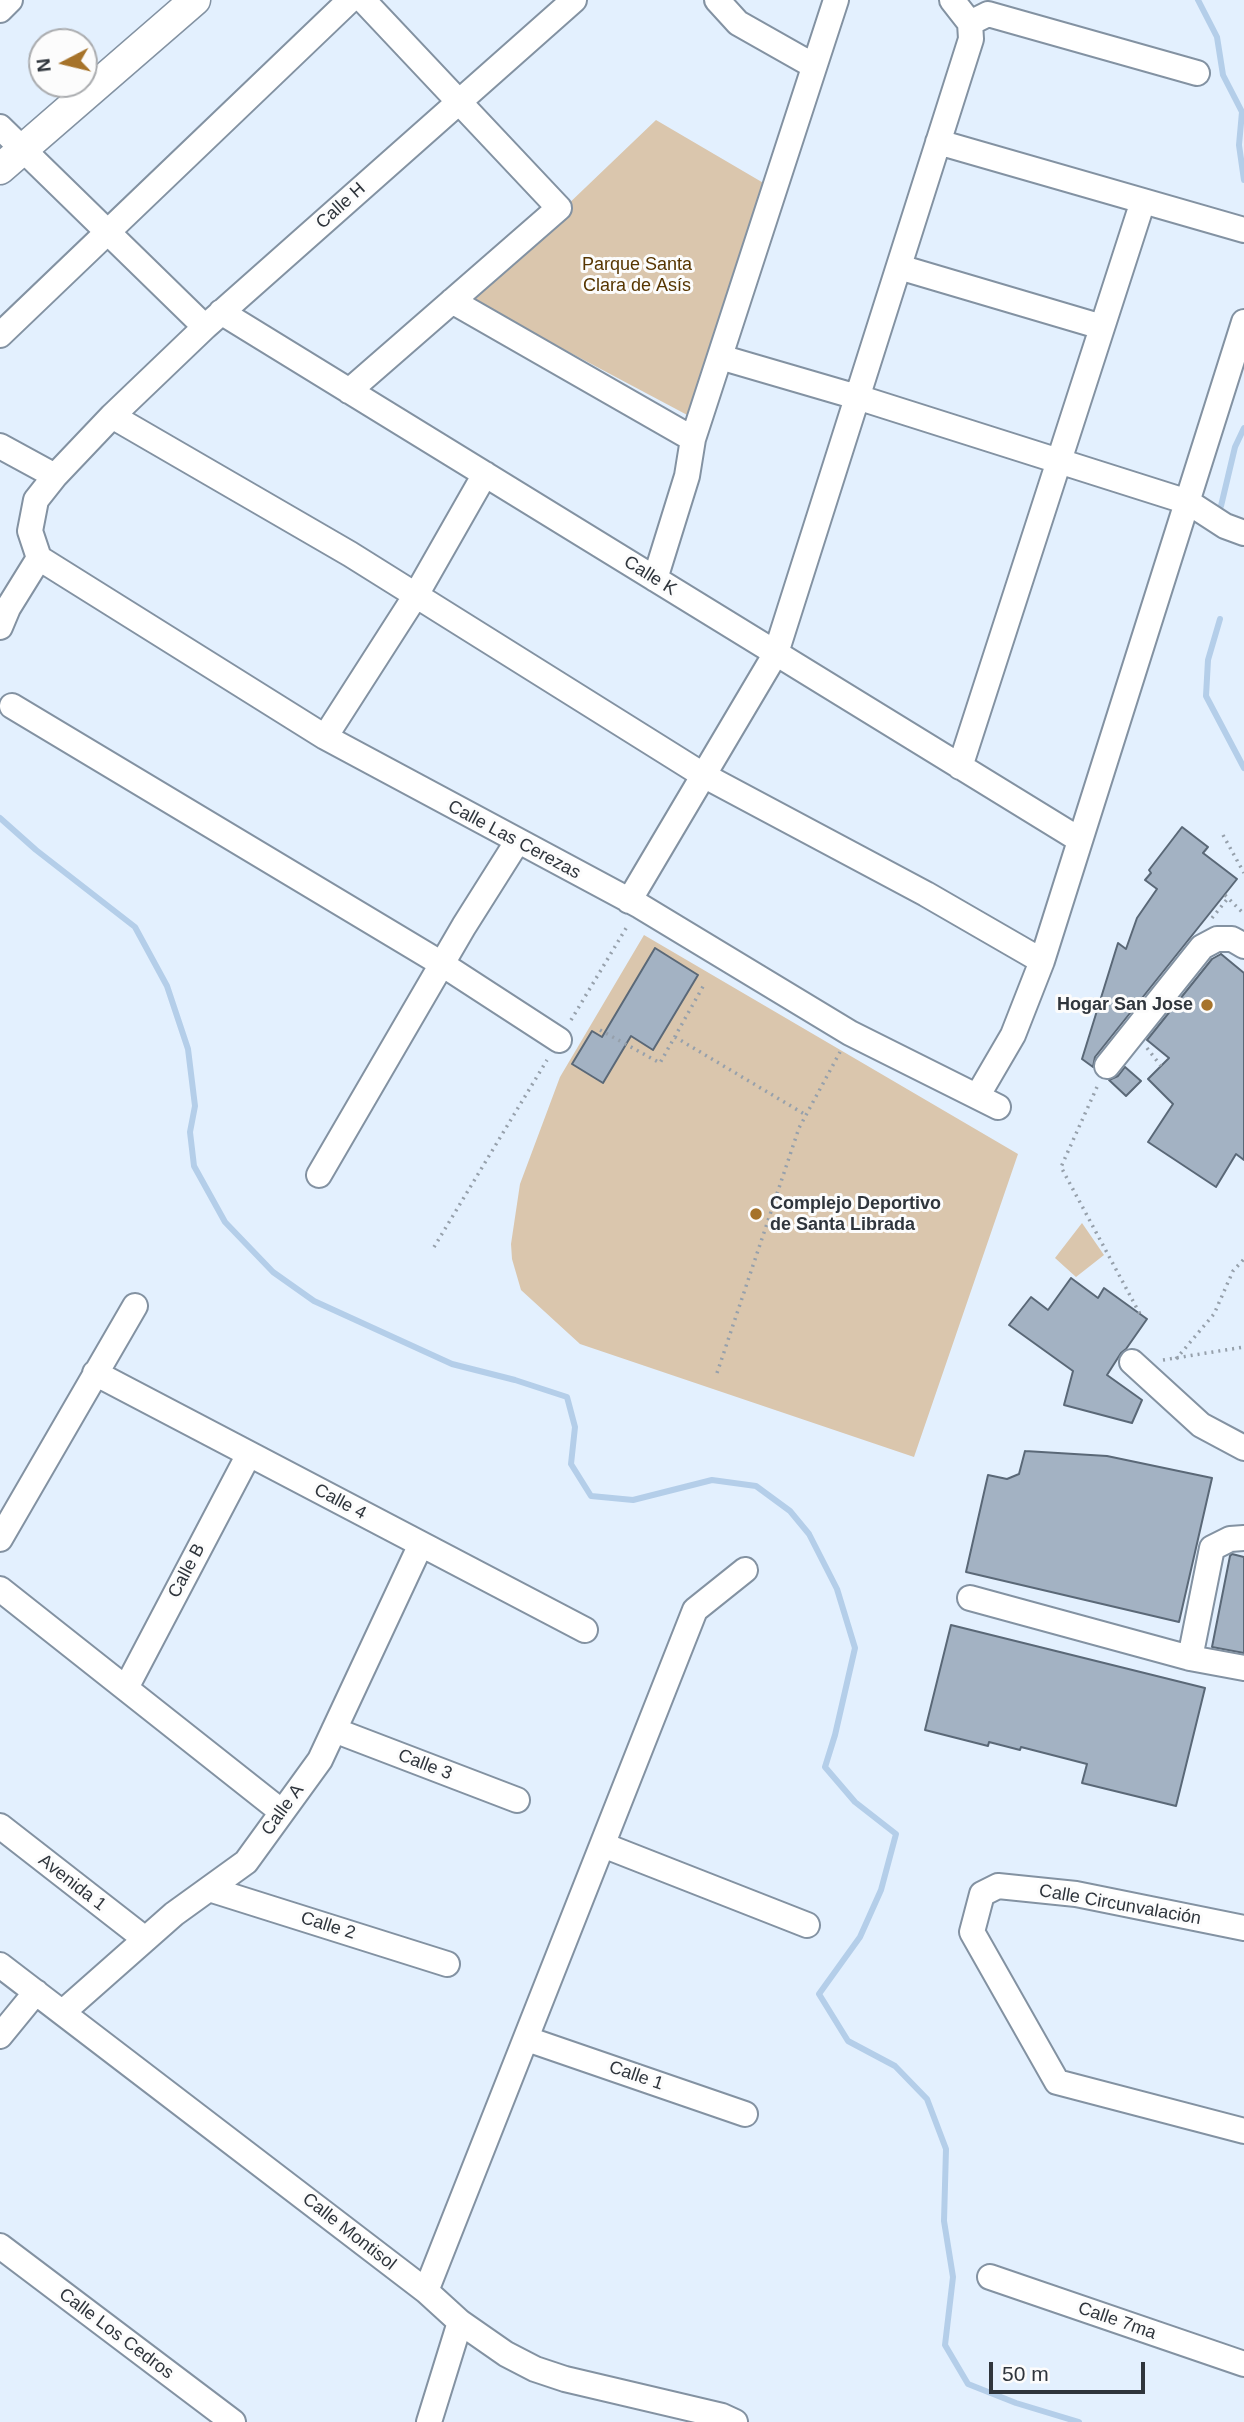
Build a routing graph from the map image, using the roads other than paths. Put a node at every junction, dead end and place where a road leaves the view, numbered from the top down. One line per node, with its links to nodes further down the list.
1 (10, 0): 9 (street)
2 (195, 0): 16 (main road)
3 (350, 0): 19 (street)
4 (363, 0): 13 (street)
5 (574, 0): 13 (street, Calle H)
6 (717, 0): 11 (street)
7 (835, 0): 11 (street)
8 (952, 0): 10 (street)
9 (0, 10)
10 (970, 23): 12 (street); 15 (street)
11 (814, 66): 26 (street)
12 (1197, 73)
13 (458, 103): 21 (street); 22 (street, Calle H)
14 (0, 127): 16 (street, Calle K)
15 (938, 142): 17 (street); 20 (street)
16 (11, 160): 19 (street, Calle K)
17 (1143, 201): 18 (street); 24 (street)
18 (1244, 230)
19 (107, 232): 22 (street, Calle K); 25 (street)
20 (899, 267): 24 (street); 28 (street)
21 (452, 302): 27 (street); 30 (street)
22 (213, 319): 27 (street, Calle K); 29 (street, Calle H)
23 (1244, 322): 35 (street)
24 (1102, 327): 32 (street)
25 (0, 335)
26 (720, 357): 28 (street); 30 (street)
27 (349, 391): 33 (street, Calle K)
28 (858, 397): 32 (street); 41 (street)
29 (112, 416): 34 (street, Calle H); 39 (street)
30 (694, 439): 38 (street)
31 (0, 446): 34 (street)
32 (1057, 461): 35 (street); 44 (street)
33 (485, 474): 38 (street, Calle K); 39 (street)
34 (55, 476): 37 (street, Calle H)
35 (1188, 502): 36 (street); 46 (street)
36 (1244, 533)
37 (39, 558): 40 (street); 43 (street, Calle Las Cerezas)
38 (655, 579): 41 (street, Calle K)
39 (416, 596): 43 (street); 45 (street)
40 (0, 627)
41 (776, 653): 44 (street, Calle K); 45 (street)
42 (12, 706): 51 (street)
43 (325, 737): 47 (street, Calle Las Cerezas)
44 (960, 767): 46 (street, Calle K)
45 (703, 775): 48 (street); 50 (street)
46 (1080, 840): 50 (street)
47 (517, 842): 48 (street, Calle Las Cerezas); 51 (street)
48 (635, 904): 50 (street, Calle Las Cerezas)
49 (1244, 946): 53 (street)
50 (1042, 961)
51 (442, 964): 52 (street); 54 (street)
52 (559, 1040)
53 (1107, 1066)
54 (319, 1175)
55 (135, 1306): 57 (street)
56 (1132, 1362): 58 (street)
57 (94, 1373): 59 (street, Calle 4); 61 (street)
58 (1244, 1448)
59 (249, 1454): 62 (street, Calle 4); 69 (street, Calle B)
60 (1244, 1538): 67 (street)
61 (0, 1539)
62 (421, 1544): 66 (street, Calle 4); 70 (street, Calle A)
63 (745, 1570): 74 (street)
64 (0, 1589): 69 (street)
65 (970, 1598): 67 (street)
66 (585, 1630)
67 (1189, 1658): 68 (street)
68 (1244, 1668)
69 (126, 1688): 72 (street)
70 (334, 1730): 71 (street, Calle 3); 72 (street, Calle A)
71 (517, 1800)
72 (282, 1812): 75 (street, Calle A)
73 (0, 1826): 78 (street, Avenida 1)
74 (603, 1845): 76 (street); 84 (street)
75 (209, 1889): 78 (street, Calle A); 79 (street, Calle 2)
76 (807, 1925)
77 (1244, 1928): 86 (street, Calle Circunvalación)
78 (145, 1939): 82 (street, Calle A)
79 (447, 1964)
80 (0, 1965): 81 (street, Calle Montisol)
81 (36, 1992): 82 (street, Calle Montisol); 83 (street)
82 (63, 2012): 89 (street, Calle Montisol)
83 (0, 2036)
84 (527, 2039): 85 (street, Calle 1); 89 (street)
85 (745, 2114)
86 (1244, 2131)
87 (0, 2246): 92 (street, Calle Los Cedros)
88 (990, 2277): 91 (street, Calle 7ma)
89 (426, 2291): 90 (street, Calle Montisol)
90 (460, 2322): 93 (street); 94 (street, Calle Montisol)
91 (1244, 2364)
92 (233, 2422)
93 (429, 2422)
94 (734, 2422)

